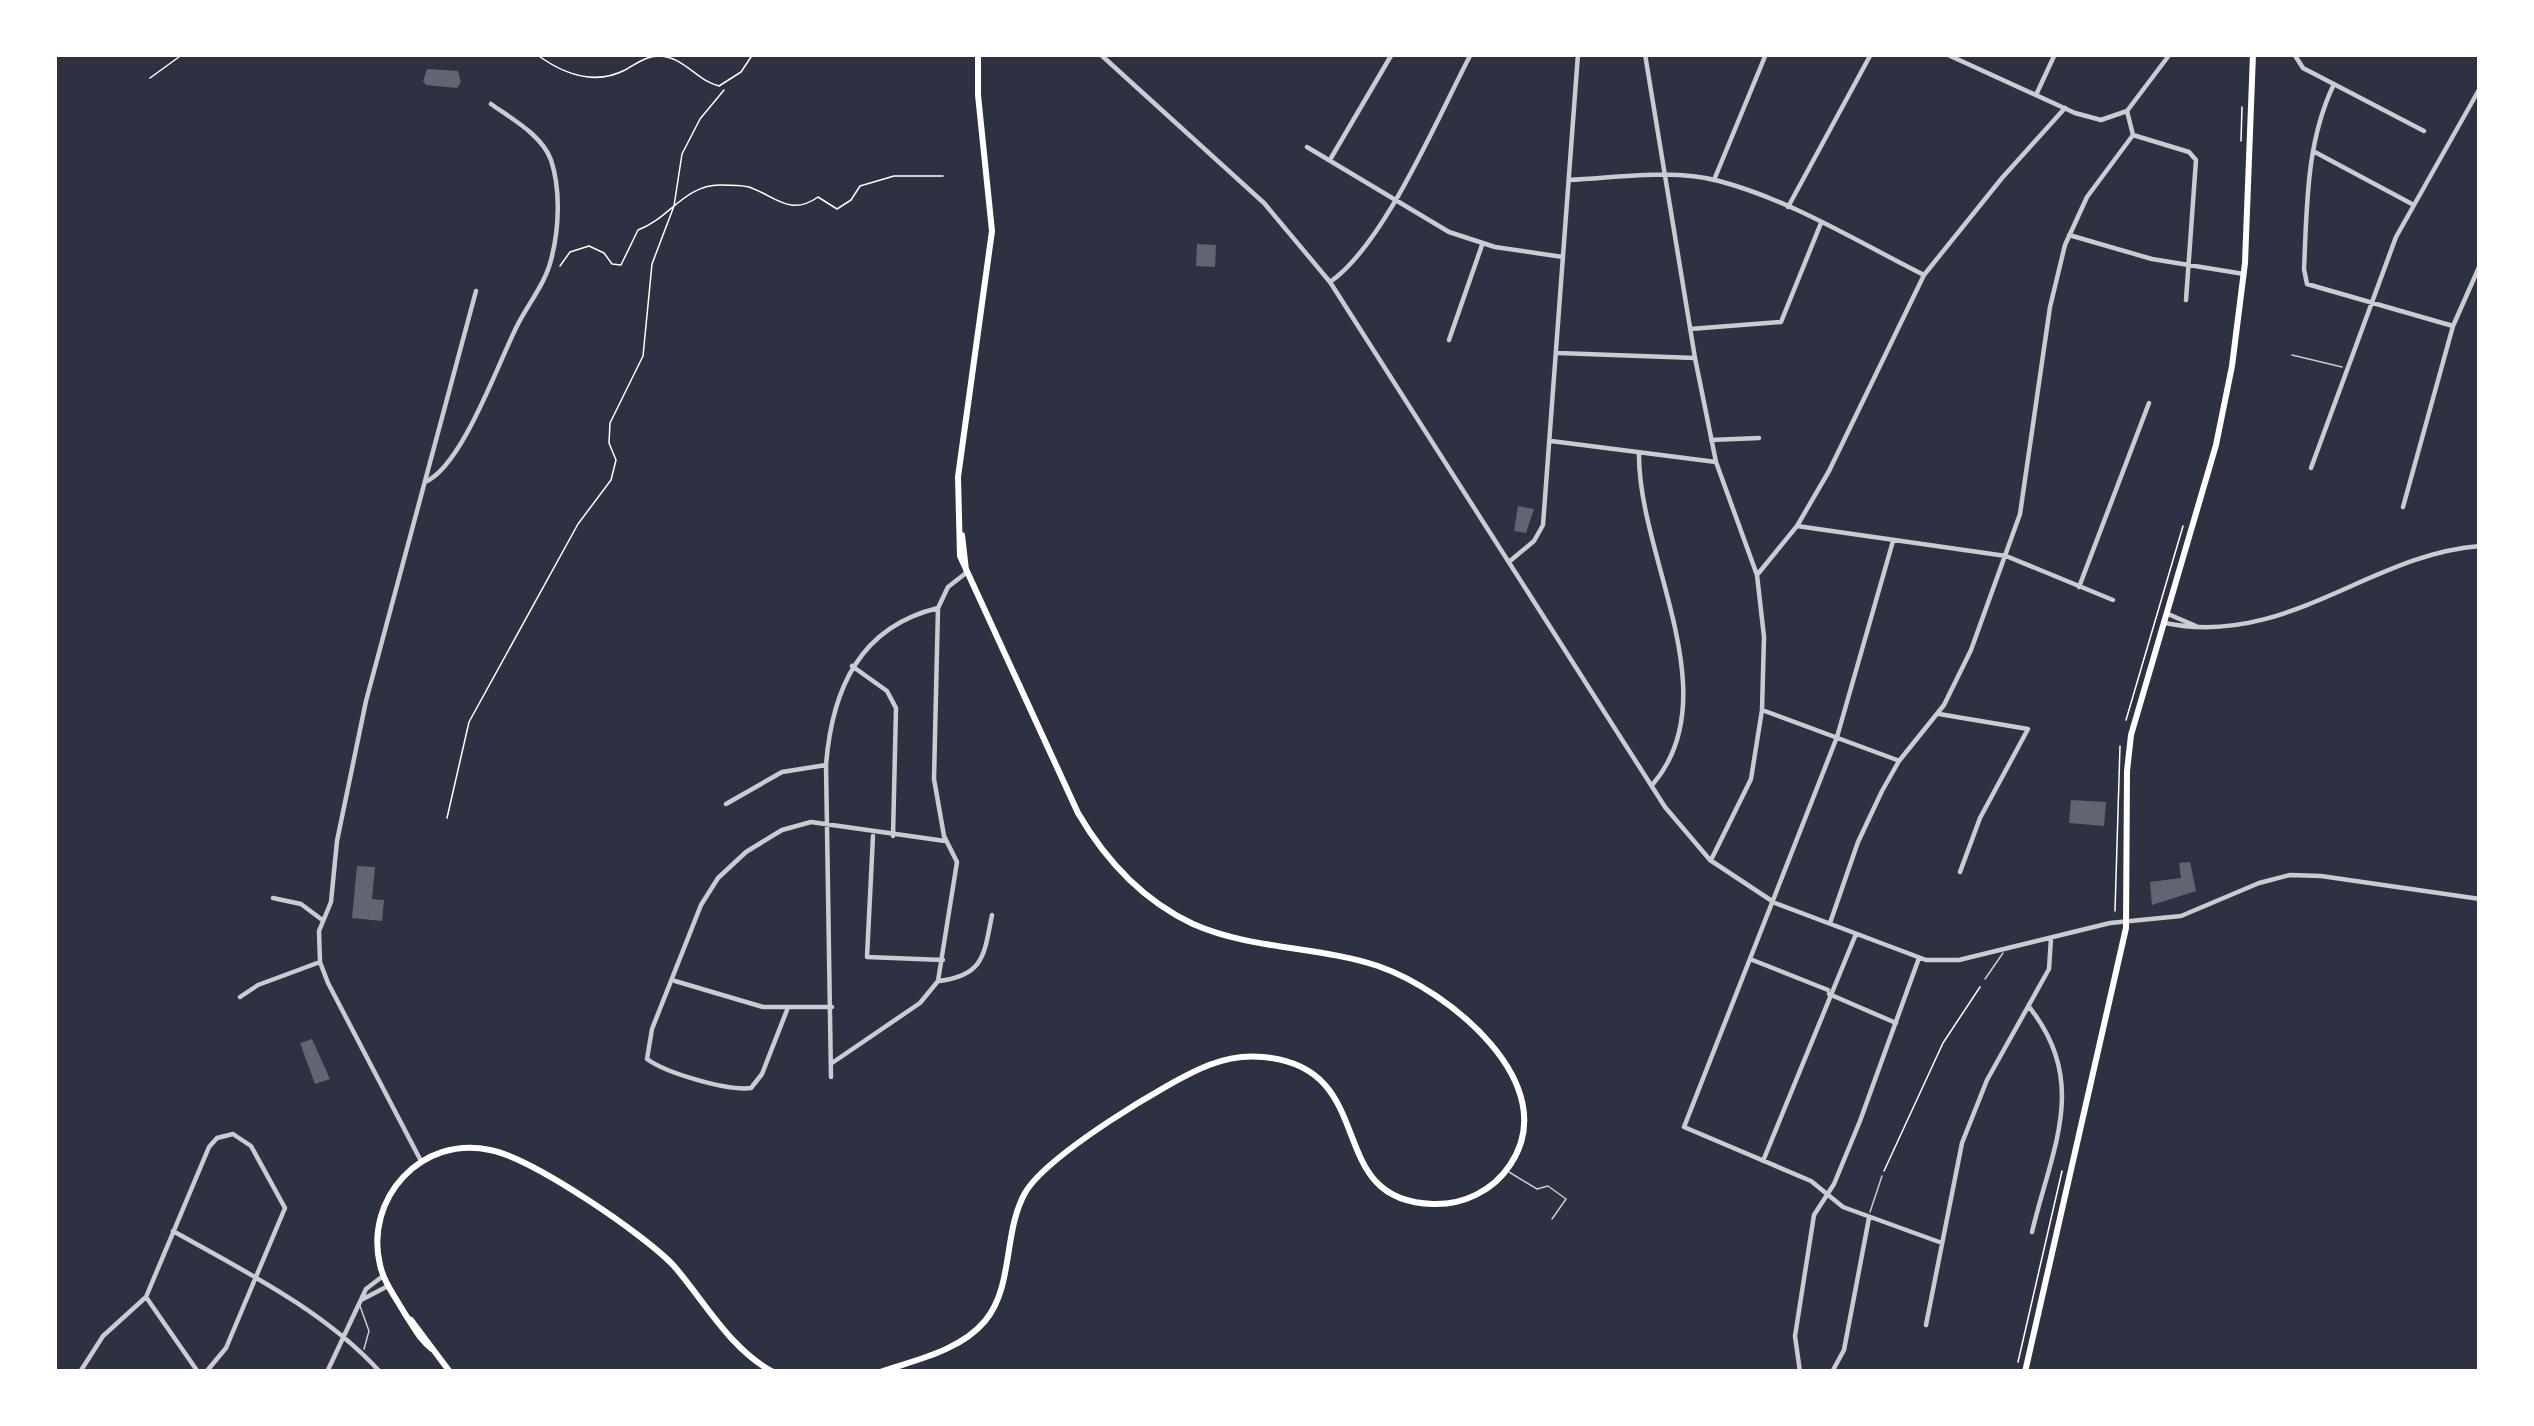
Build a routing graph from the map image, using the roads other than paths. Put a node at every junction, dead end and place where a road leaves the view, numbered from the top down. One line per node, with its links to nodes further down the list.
1 (979, 54): 64 (main road)
2 (1100, 54): 39 (street)
3 (1392, 54): 24 (street)
4 (1471, 54): 28 (street)
5 (1578, 54): 26 (street)
6 (1645, 54): 25 (street)
7 (1766, 54): 27 (street)
8 (1871, 54): 30 (street)
9 (1946, 54): 16 (street)
10 (2055, 54): 16 (street)
11 (2170, 54): 19 (street)
12 (2253, 54): 37 (main road)
13 (2294, 54): 14 (street)
14 (2334, 84): 20 (street); 23 (street)
15 (2480, 88): 29 (street)
16 (2036, 95): 18 (street)
17 (491, 104): 57 (street)
18 (2065, 109): 19 (street); 38 (street)
19 (2127, 111): 21 (street)
20 (2424, 131)
21 (2133, 135): 32 (street); 36 (street)
22 (1307, 147): 24 (street)
23 (2313, 151): 29 (street); 42 (street)
24 (1330, 159): 28 (street)
25 (1664, 177): 26 (street); 27 (street); 44 (street)
26 (1569, 180): 34 (street)
27 (1714, 180): 30 (street)
28 (1395, 198): 33 (street); 39 (street)
29 (2412, 204): 42 (street)
30 (1788, 207): 31 (street)
31 (1821, 223): 38 (street); 44 (street)
32 (2068, 235): 36 (street); 62 (street)
33 (1482, 244): 34 (street); 45 (street)
34 (1563, 257): 46 (street)
35 (2480, 265): 43 (street)
36 (2191, 268): 37 (street); 41 (street)
37 (2244, 274): 69 (main road)
38 (1924, 275): 59 (street)
39 (1330, 282): 63 (street)
40 (476, 291): 57 (street)
41 (2186, 300)
42 (2369, 302): 43 (street); 49 (street)
43 (2453, 326): 58 (street)
44 (1690, 329): 48 (street)
45 (1449, 340)
46 (1558, 353): 48 (street); 53 (street)
47 (2293, 355): 49 (lane)
48 (1694, 358): 52 (street)
49 (2345, 368): 56 (street)
50 (2149, 403): 66 (street)
51 (1759, 438): 52 (street)
52 (1711, 440): 55 (street)
53 (1550, 442): 54 (street); 63 (street)
54 (1639, 454): 55 (street); 78 (street)
55 (1716, 462): 65 (street)
56 (2311, 468)
57 (424, 482): 90 (street)
58 (2403, 507)
59 (1797, 526): 60 (street); 65 (street)
60 (1893, 541): 62 (street); 75 (street)
61 (2480, 546): 71 (street)
62 (2006, 556): 66 (street); 74 (street)
63 (1510, 561): 78 (street)
64 (966, 573): 68 (street); 113 (main road)
65 (1757, 575): 73 (street)
66 (2079, 587): 67 (street)
67 (2113, 600)
68 (938, 608): 72 (street); 83 (street)
69 (2166, 613): 70 (main road); 71 (street)
70 (2163, 623): 71 (street); 91 (main road)
71 (2196, 626)
72 (852, 666): 77 (street); 82 (street)
73 (1762, 710): 75 (street); 84 (street)
74 (1939, 714): 76 (street); 85 (street)
75 (1837, 737): 76 (street); 88 (street)
76 (1899, 760): 92 (street)
77 (826, 765): 79 (street); 80 (street)
78 (1652, 786): 84 (street)
79 (726, 804)
80 (830, 824): 81 (street); 101 (street); 105 (street)
81 (873, 833): 82 (street); 98 (street)
82 (893, 836): 83 (street)
83 (945, 841): 98 (street)
84 (1711, 860): 88 (street)
85 (1960, 872)
86 (273, 898): 90 (street)
87 (2480, 899): 91 (street)
88 (1775, 902): 92 (street); 97 (street)
89 (992, 915): 102 (street)
90 (321, 919): 99 (street)
91 (2127, 922): 94 (street); 138 (main road)
92 (1829, 924): 93 (street)
93 (1856, 934): 96 (street); 103 (street)
94 (2051, 938): 95 (street); 106 (street)
95 (2005, 950): 96 (street); 100 (lane)
96 (1919, 958): 108 (street)
97 (1750, 959): 103 (street); 112 (street)
98 (943, 960): 102 (street)
99 (320, 962): 104 (street); 111 (street)
100 (1985, 979)
101 (672, 980): 107 (street); 107 (street)
102 (938, 981): 109 (street)
103 (1830, 993): 108 (street); 112 (street)
104 (240, 997)
105 (832, 1007): 107 (street); 109 (street)
106 (2030, 1008): 119 (street); 120 (street)
107 (787, 1010)
108 (1896, 1023): 115 (street)
109 (832, 1064): 110 (street)
110 (831, 1077)
111 (421, 1161): 121 (main road); 134 (main road)
112 (1763, 1161): 115 (street)
113 (1507, 1171): 117 (lane); 135 (main road)
114 (1882, 1176): 116 (lane)
115 (1828, 1194): 116 (street); 136 (street)
116 (1869, 1218): 120 (street); 137 (street)
117 (1552, 1219)
118 (173, 1231): 122 (street); 122 (street); 124 (street)
119 (2032, 1232)
120 (1942, 1244): 126 (street)
121 (383, 1276): 123 (main road); 125 (street)
122 (256, 1278): 127 (street); 130 (street)
123 (388, 1286): 125 (street); 133 (main road)
124 (146, 1297): 129 (street); 130 (street)
125 (361, 1302): 127 (street); 128 (lane)
126 (1926, 1325)
127 (344, 1337): 128 (street); 131 (street)
128 (362, 1352): 132 (street)
129 (80, 1372)
130 (202, 1372)
131 (327, 1372)
132 (380, 1372)
133 (450, 1372)
134 (772, 1372)
135 (880, 1372)
136 (1801, 1372)
137 (1832, 1372)
138 (2025, 1372)

